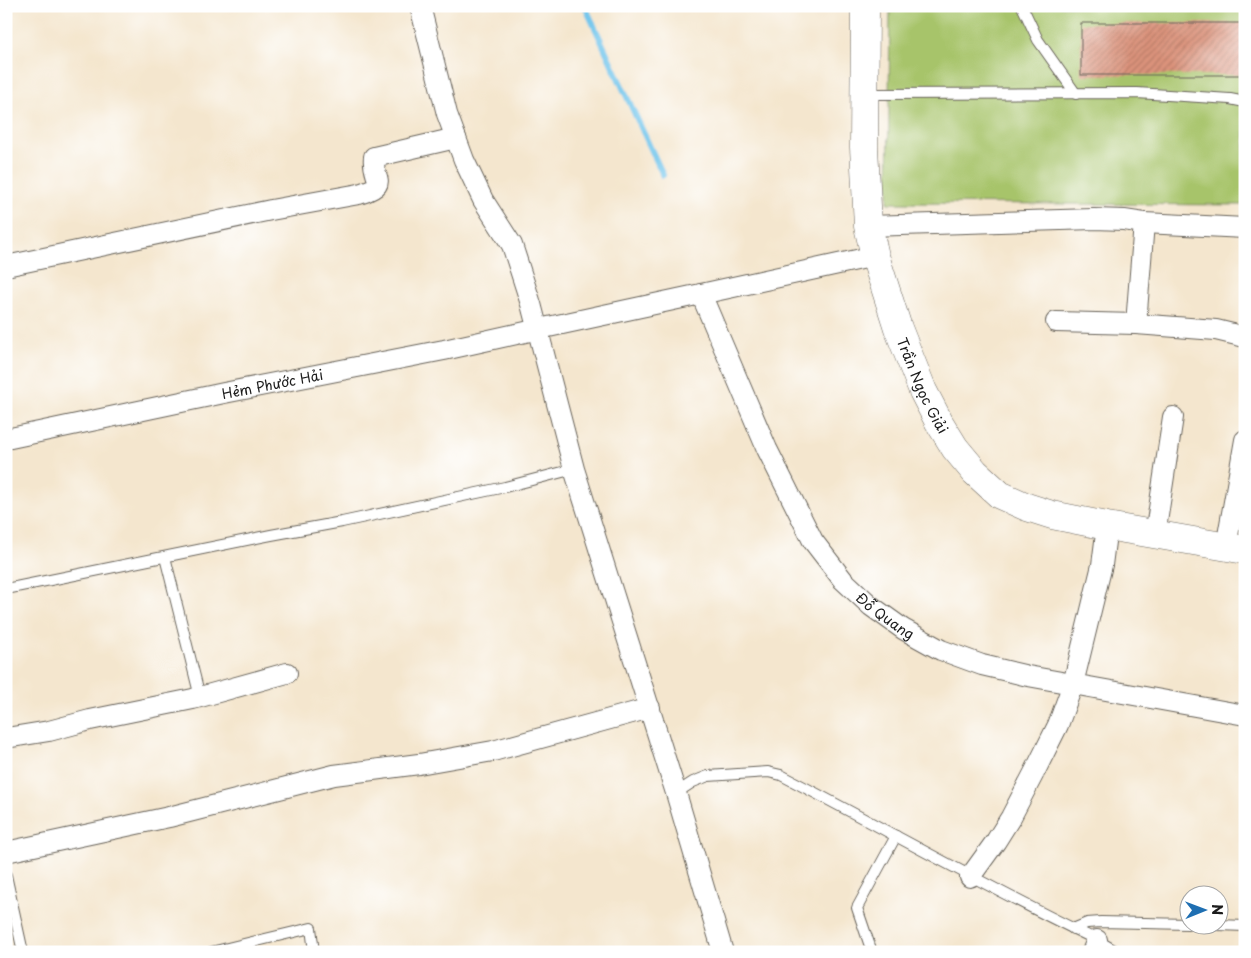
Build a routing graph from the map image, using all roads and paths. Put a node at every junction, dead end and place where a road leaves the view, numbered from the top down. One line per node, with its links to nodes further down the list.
1 (420, 6): 7 (street)
2 (865, 6): 4 (street, Trần Ngọc Giải)
3 (1022, 6): 5 (lane)
4 (865, 94): 5 (lane); 9 (street, Trần Ngọc Giải)
5 (1076, 94): 6 (lane)
6 (1245, 102)
7 (456, 138): 12 (street); 16 (street)
8 (1144, 223): 9 (street); 10 (street); 15 (street)
9 (868, 226): 11 (street, Trần Ngọc Giải)
10 (1245, 228)
11 (874, 256): 13 (street, Hẻm Phước Hải); 22 (street, Trần Ngọc Giải)
12 (6, 266)
13 (701, 294): 16 (street, Hẻm Phước Hải); 28 (street, Đỗ Quang)
14 (1056, 322): 15 (street)
15 (1136, 324): 17 (street)
16 (538, 329): 19 (street, Hẻm Phước Hải); 21 (street)
17 (1245, 336)
18 (1173, 417): 23 (street)
19 (7, 435)
20 (1245, 440): 24 (street)
21 (574, 469): 25 (lane); 30 (street)
22 (1106, 526): 23 (street, Trần Ngọc Giải); 28 (street)
23 (1155, 535): 24 (street, Trần Ngọc Giải)
24 (1236, 549)
25 (166, 557): 26 (lane); 29 (lane)
26 (6, 590)
27 (287, 673): 29 (street)
28 (1073, 684): 31 (street, Đỗ Quang); 37 (street)
29 (200, 697): 32 (street)
30 (650, 708): 33 (street); 35 (street)
31 (1245, 716)
32 (6, 738)
33 (676, 792): 34 (lane); 46 (street)
34 (896, 836): 37 (lane); 47 (lane)
35 (8, 846)
36 (6, 875): 43 (lane)
37 (970, 877): 41 (lane)
38 (1178, 924): 41 (lane)
39 (1228, 925): 40 (lane)
40 (1245, 926)
41 (1073, 929): 42 (lane)
42 (1095, 946): 48 (lane)
43 (22, 952)
44 (211, 952): 45 (lane)
45 (314, 952)
46 (723, 952)
47 (872, 952)
48 (1117, 952)

